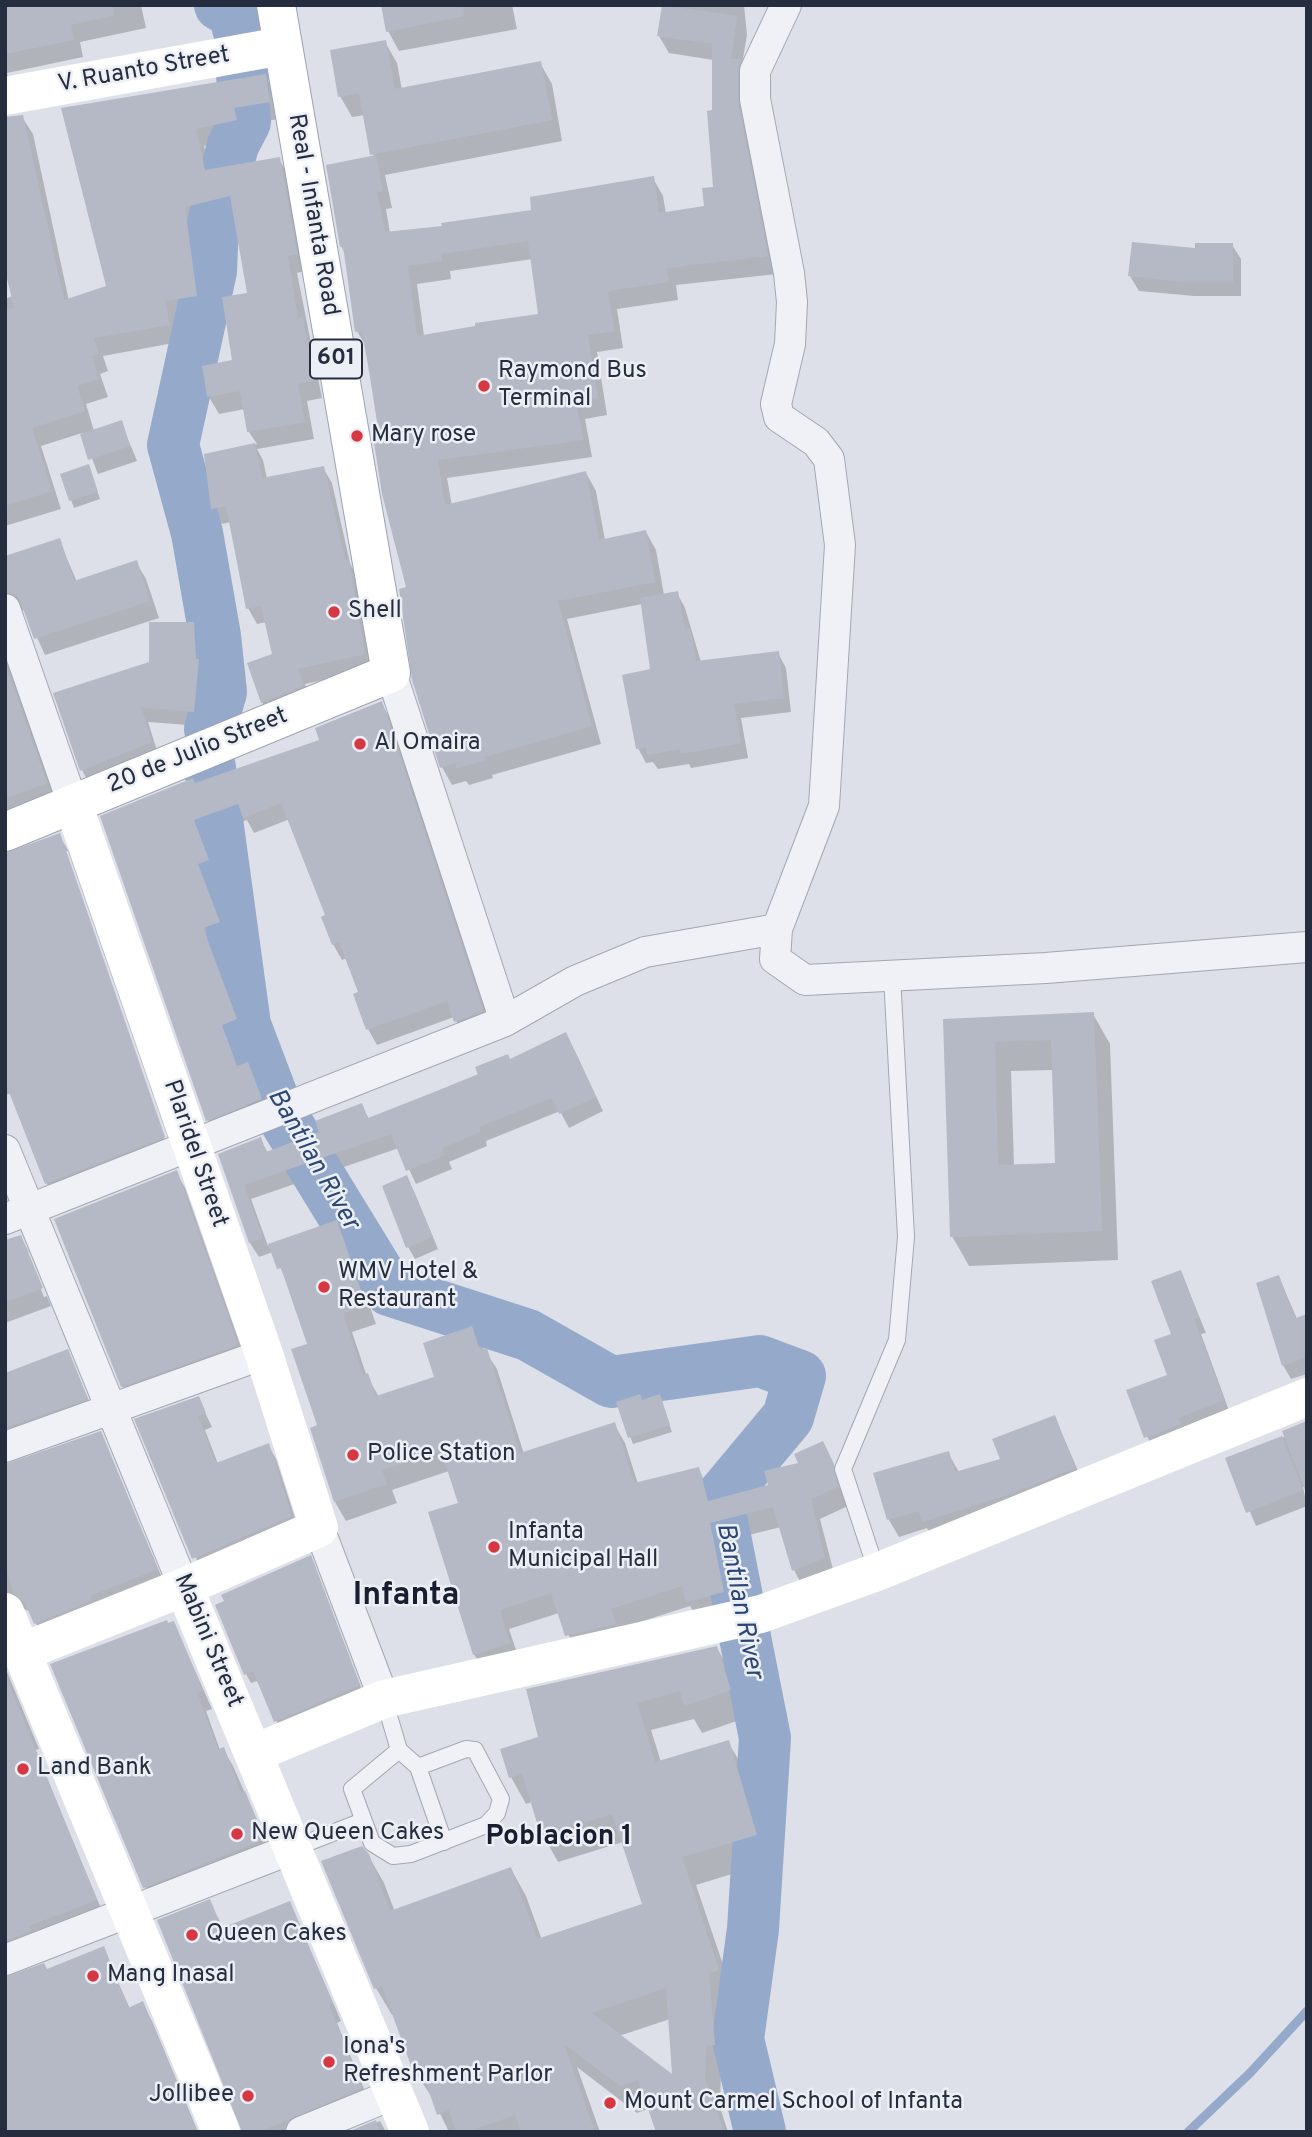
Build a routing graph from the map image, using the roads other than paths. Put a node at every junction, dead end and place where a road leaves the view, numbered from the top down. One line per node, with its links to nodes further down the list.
1 (276, 5): 3 (street, Real - Infanta Road / 601)
2 (786, 5): 9 (street)
3 (282, 46): 4 (street, V. Ruanto Street); 6 (street, Real - Infanta Road / 601)
4 (5, 96)
5 (5, 609): 7 (street, Plaridel Street)
6 (391, 673): 7 (street, 20 de Julio Street); 12 (street)
7 (73, 804): 8 (street, 20 de Julio Street); 13 (street, Plaridel Street)
8 (5, 832)
9 (777, 929): 11 (street); 12 (street)
10 (1307, 947): 11 (street)
11 (892, 976): 21 (lane)
12 (505, 1021): 13 (street)
13 (192, 1146): 15 (street); 16 (street, Plaridel Street)
14 (5, 1150): 15 (street, Mabini Street)
15 (18, 1215): 18 (street, Mabini Street)
16 (264, 1354): 18 (street); 20 (street, Plaridel Street)
17 (1307, 1397): 21 (street)
18 (112, 1408): 19 (street); 22 (street, Mabini Street)
19 (5, 1447)
20 (319, 1528): 22 (street); 25 (street, Plaridel Street)
21 (877, 1572): 25 (street)
22 (184, 1587): 24 (street); 27 (street, Mabini Street)
23 (5, 1612): 24 (street)
24 (14, 1655): 32 (street)
25 (384, 1699): 26 (lane); 27 (street)
26 (399, 1750): 28 (lane); 29 (lane)
27 (255, 1753): 31 (street, Mabini Street)
28 (418, 1767): 30 (lane); 30 (lane)
29 (363, 1821): 30 (lane); 31 (lane)
30 (444, 1842)
31 (294, 1848): 32 (street); 34 (street, Mabini Street)
32 (130, 1912): 33 (street); 35 (street)
33 (5, 1960)
34 (394, 2094): 36 (street); 37 (street, Mabini Street)
35 (221, 2132)
36 (301, 2132)
37 (410, 2132)

